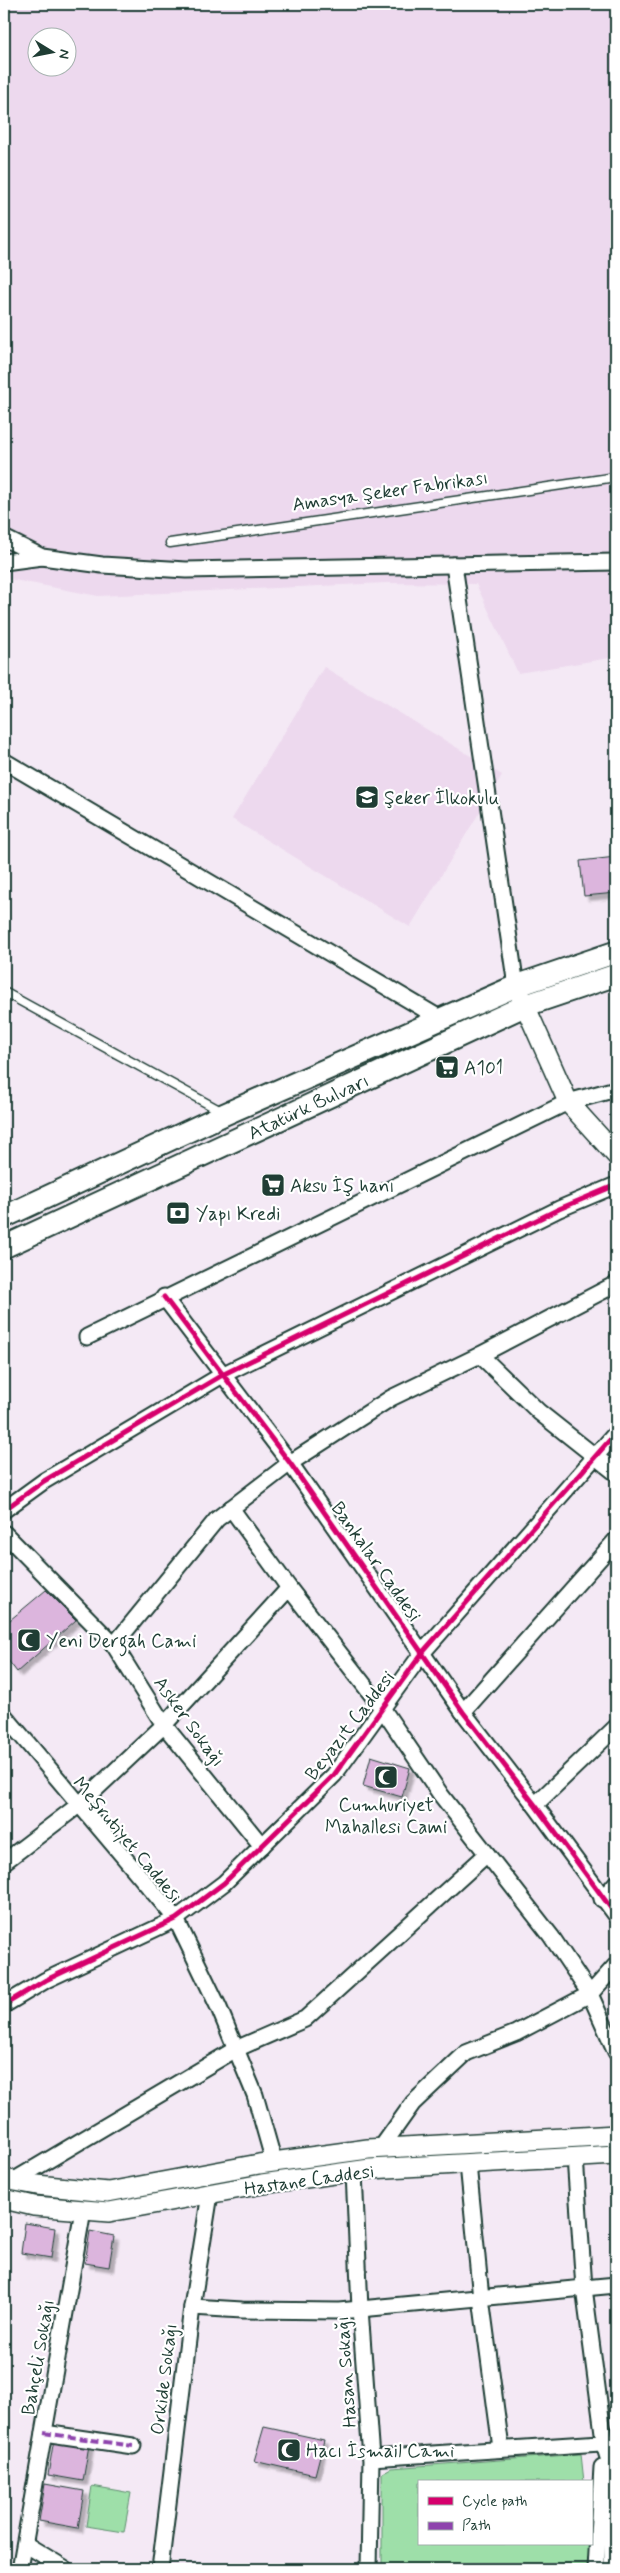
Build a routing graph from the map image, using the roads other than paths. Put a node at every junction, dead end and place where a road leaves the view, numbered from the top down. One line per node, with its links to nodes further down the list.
1 (616, 477): 3 (lane, Amasya Şeker Fabrikası)
2 (4, 538): 4 (street)
3 (170, 543)
4 (42, 557): 5 (street); 7 (street)
5 (4, 562)
6 (616, 562): 7 (street)
7 (454, 565): 11 (street)
8 (4, 761): 14 (street)
9 (616, 952): 11 (main road, Atatürk Bulvarı)
10 (616, 975): 13 (main road, Atatürk Bulvarı)
11 (516, 986): 13 (street); 14 (main road, Atatürk Bulvarı)
12 (4, 992): 17 (lane)
13 (524, 1006): 16 (street); 21 (main road, Atatürk Bulvarı)
14 (441, 1020): 17 (main road, Atatürk Bulvarı)
15 (616, 1089): 16 (street)
16 (568, 1102): 18 (street); 23 (street)
17 (225, 1114): 20 (main road, Atatürk Bulvarı)
18 (616, 1155)
19 (616, 1185): 26 (street)
20 (4, 1217)
21 (4, 1247)
22 (616, 1284): 25 (street)
23 (164, 1298): 24 (street); 26 (street, Bankalar Caddesi)
24 (88, 1337)
25 (480, 1355): 28 (street); 29 (street)
26 (224, 1374): 29 (street, Bankalar Caddesi); 32 (street)
27 (616, 1432): 28 (street, Beyazıt Caddesi)
28 (596, 1456): 30 (street); 37 (street, Beyazıt Caddesi)
29 (290, 1463): 31 (street); 37 (street, Bankalar Caddesi)
30 (616, 1473)
31 (231, 1508): 35 (street); 36 (street)
32 (4, 1510)
33 (4, 1533): 36 (street, Asker Sokağı)
34 (616, 1540): 39 (street)
35 (289, 1588): 38 (street); 41 (street)
36 (114, 1645): 41 (street, Asker Sokağı)
37 (423, 1652): 38 (street, Beyazıt Caddesi); 39 (street, Bankalar Caddesi)
38 (382, 1708): 45 (street, Beyazıt Caddesi); 46 (street)
39 (463, 1712): 44 (street, Bankalar Caddesi)
40 (4, 1716): 43 (street, Meşrutiyet Caddesi)
41 (164, 1725): 43 (street); 45 (street, Asker Sokağı)
42 (616, 1727): 44 (street)
43 (80, 1804): 47 (street); 51 (street, Meşrutiyet Caddesi)
44 (535, 1805): 49 (street, Bankalar Caddesi)
45 (262, 1846): 51 (street, Beyazıt Caddesi)
46 (487, 1854): 53 (street); 55 (street)
47 (4, 1862)
48 (616, 1883): 49 (street)
49 (602, 1899): 50 (street, Bankalar Caddesi)
50 (616, 1915)
51 (176, 1919): 54 (street, Beyazıt Caddesi); 55 (street, Meşrutiyet Caddesi)
52 (616, 1965): 53 (street)
53 (590, 1994): 56 (street); 58 (street)
54 (4, 2005)
55 (236, 2049): 61 (street, Meşrutiyet Caddesi); 64 (street)
56 (616, 2052)
57 (616, 2135): 58 (street, Hastane Caddesi)
58 (381, 2148): 61 (street, Hastane Caddesi)
59 (616, 2155): 60 (street, Hastane Caddesi)
60 (575, 2157): 62 (street, Hastane Caddesi); 69 (street)
61 (274, 2162): 64 (street, Hastane Caddesi)
62 (468, 2164): 63 (street, Hastane Caddesi); 70 (street)
63 (354, 2172): 65 (street, Hastane Caddesi); 72 (street, Hasan Sokağı)
64 (9, 2180)
65 (210, 2194): 67 (street, Hastane Caddesi); 71 (street, Orkide Sokağı)
66 (4, 2199): 67 (street, Hastane Caddesi)
67 (83, 2210): 73 (street, Bahçeli Sokağı)
68 (616, 2285): 69 (street)
69 (584, 2288): 70 (street); 74 (street)
70 (482, 2298): 72 (street); 76 (street)
71 (192, 2307): 72 (street); 82 (street, Orkide Sokağı)
72 (360, 2309): 77 (street, Hasan Sokağı)
73 (44, 2433): 75 (street); 79 (street, Bahçeli Sokağı)
74 (608, 2444): 76 (street); 78 (street); 84 (street)
75 (133, 2446)
76 (501, 2448): 77 (street)
77 (371, 2458): 83 (street, Hasan Sokağı)
78 (614, 2519): 85 (street)
79 (24, 2544): 80 (street, Bahçeli Sokağı); 81 (street)
80 (20, 2569)
81 (66, 2569)
82 (160, 2569)
83 (369, 2569)
84 (596, 2569)
85 (612, 2569)

